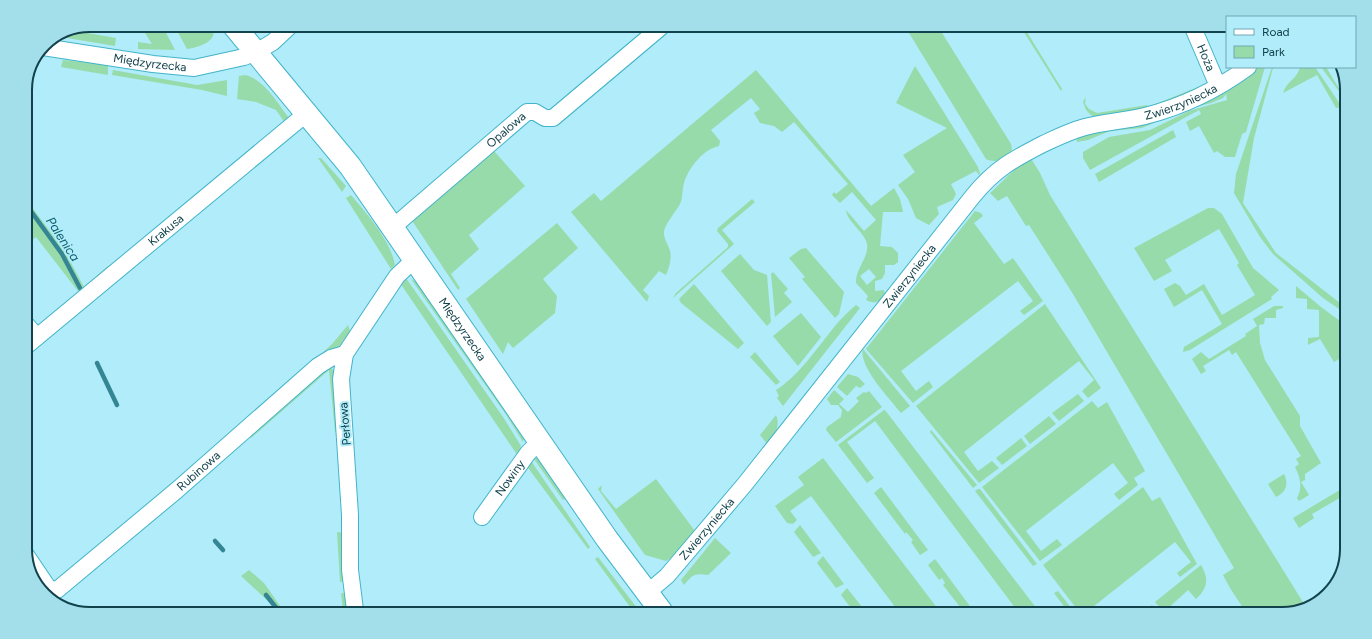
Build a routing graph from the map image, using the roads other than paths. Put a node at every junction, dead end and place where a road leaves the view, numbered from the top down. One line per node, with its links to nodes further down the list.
1 (239, 32): 6 (main road, Międzyrzecka)
2 (282, 32): 6 (street)
3 (655, 32): 10 (street, Opalowa)
4 (1195, 32): 8 (street, Hoża)
5 (50, 48): 6 (street, Międzyrzecka)
6 (256, 52): 9 (main road, Międzyrzecka)
7 (1246, 68): 8 (street, Zwierzyniecka)
8 (1218, 86): 17 (street, Zwierzyniecka)
9 (307, 113): 10 (main road, Międzyrzecka); 12 (street, Krakusa)
10 (392, 227): 11 (main road, Międzyrzecka)
11 (414, 260): 13 (street, Perłowa); 14 (main road, Międzyrzecka)
12 (32, 341)
13 (345, 354): 16 (street, Rubinowa); 18 (street, Perłowa)
14 (540, 441): 15 (street, Nowiny); 17 (main road, Międzyrzecka)
15 (482, 517)
16 (36, 569)
17 (647, 593): 19 (main road, Międzyrzecka)
18 (355, 607)
19 (658, 607)

